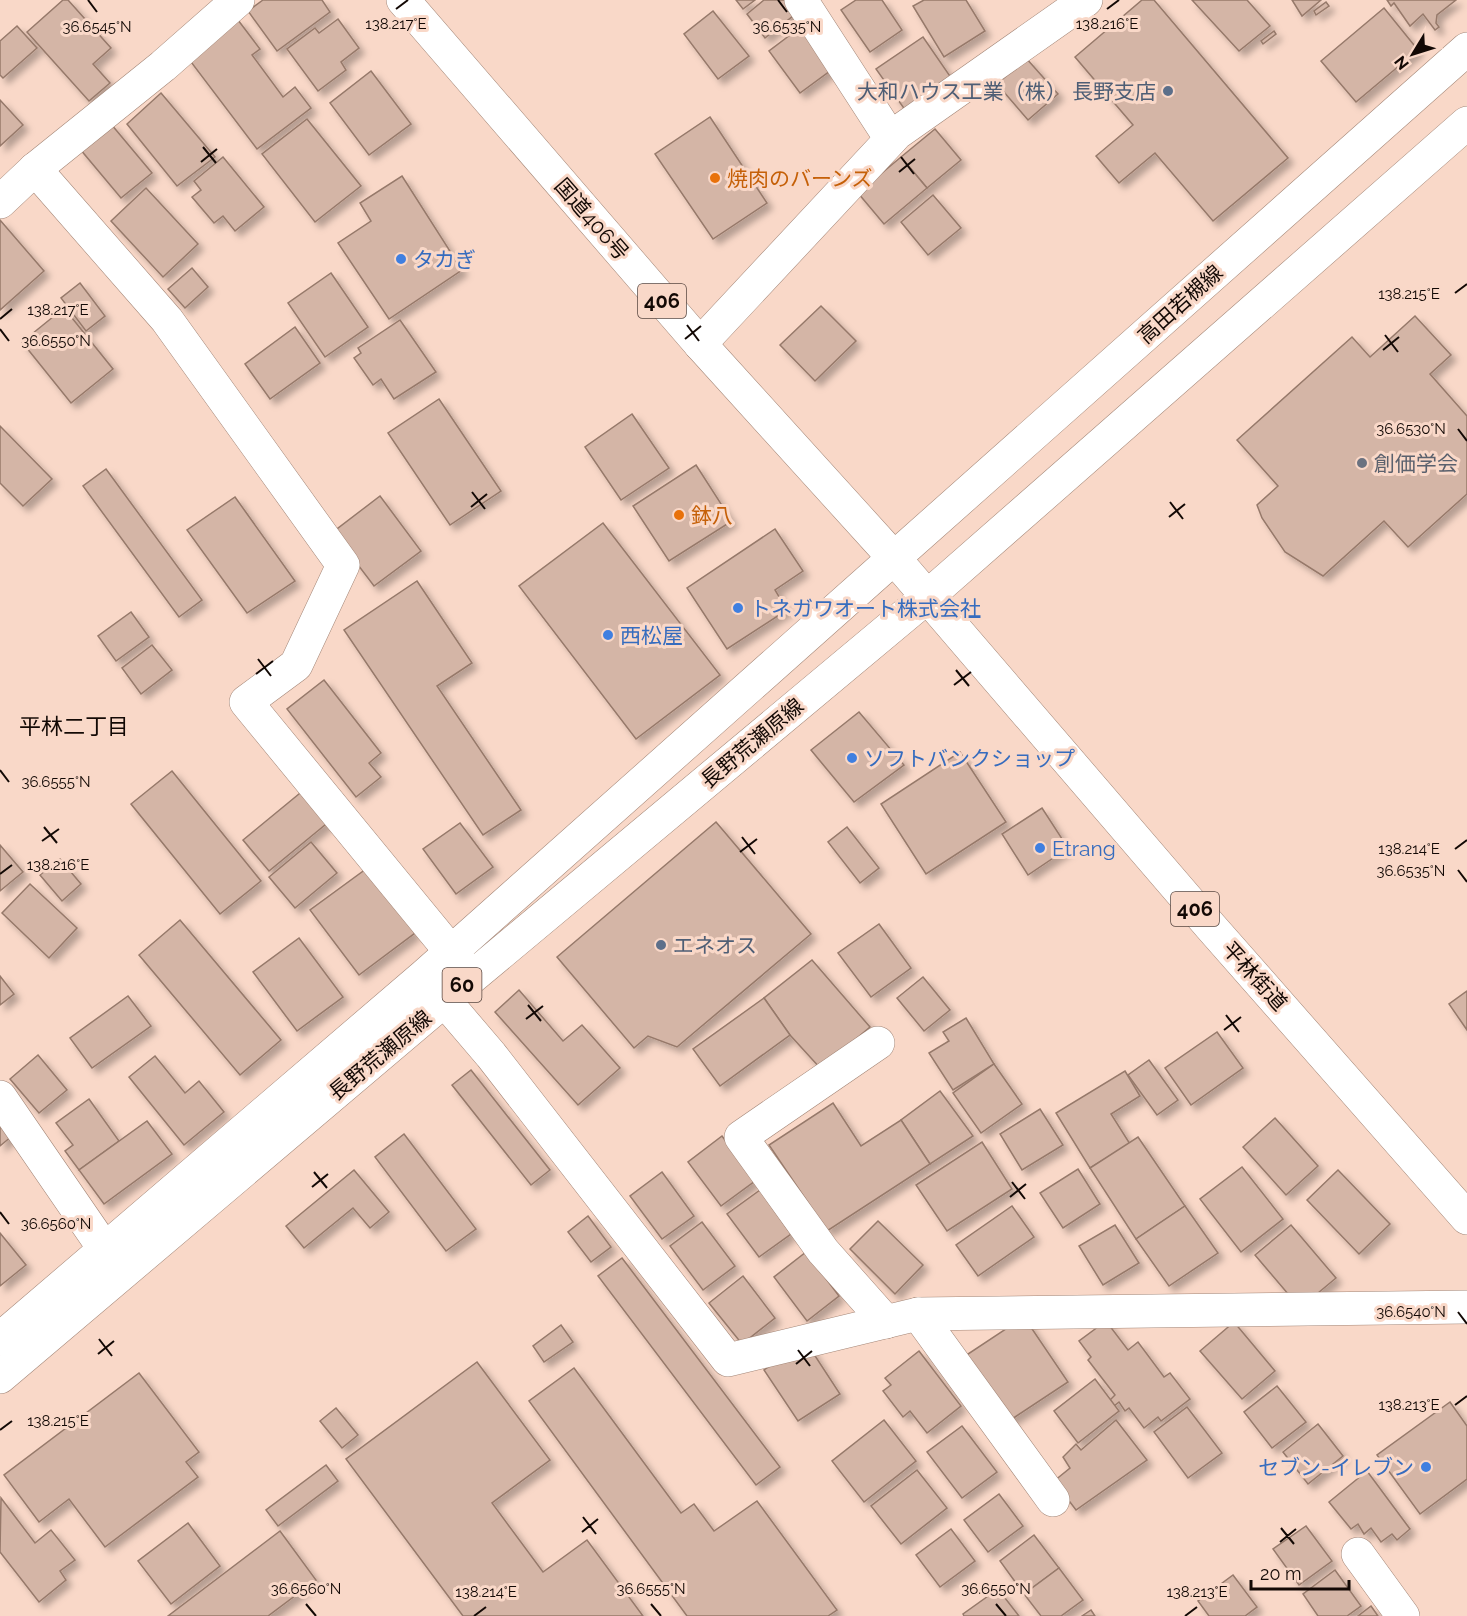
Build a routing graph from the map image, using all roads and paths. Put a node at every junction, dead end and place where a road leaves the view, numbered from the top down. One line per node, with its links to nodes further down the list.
1 (238, 0): 8 (main road)
2 (403, 0): 10 (main road, 国道406号 / 406)
3 (801, 0): 7 (main road)
4 (1086, 0): 7 (main road)
5 (1467, 49): 11 (main road, 高田若槻線)
6 (1467, 123): 12 (main road)
7 (891, 139): 10 (main road)
8 (35, 169): 9 (main road); 13 (main road)
9 (0, 202)
10 (700, 344): 11 (main road, 国道406号 / 406)
11 (894, 558): 12 (main road, 国道406号 / 406); 13 (main road, 長野荒瀬原線 / 60)
12 (927, 597): 13 (main road, 長野荒瀬原線 / 60); 18 (main road, 平林街道 / 406)
13 (462, 964): 14 (main road, 長野荒瀬原線 / 60); 15 (main road, 長野荒瀬原線 / 60)
14 (424, 976): 15 (main road); 19 (main road, 長野荒瀬原線 / 60)
15 (445, 1001): 19 (main road, 長野荒瀬原線 / 60); 22 (main road)
16 (878, 1043): 22 (main road)
17 (0, 1097): 19 (main road)
18 (1467, 1218)
19 (112, 1261): 23 (main road, 長野荒瀬原線 / 60); 24 (main road, 長野荒瀬原線 / 60)
20 (1467, 1307): 21 (main road)
21 (918, 1314): 22 (main road); 25 (main road)
22 (886, 1322)
23 (0, 1339)
24 (0, 1377)
25 (1053, 1500)
26 (1358, 1554): 27 (main road)
27 (1403, 1616)

